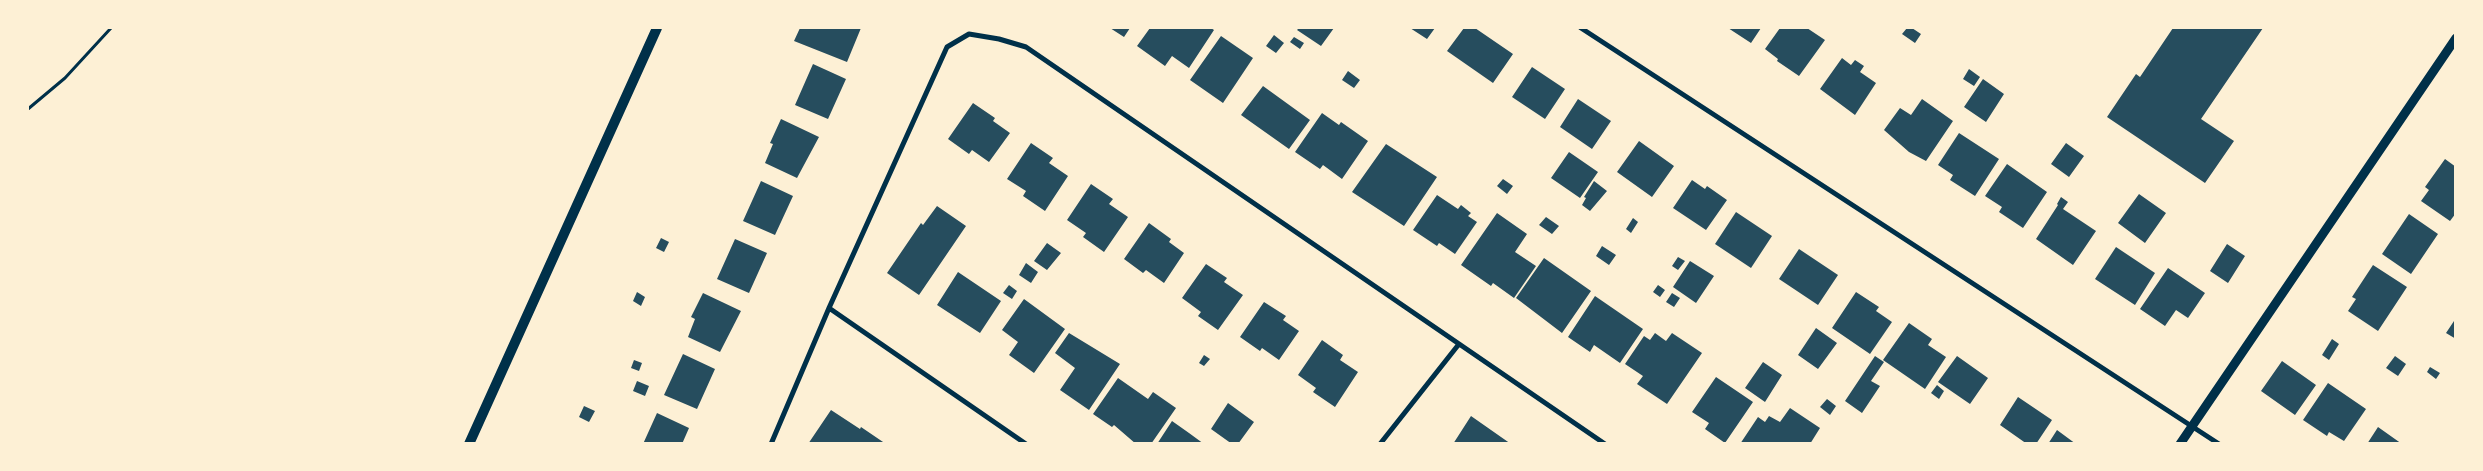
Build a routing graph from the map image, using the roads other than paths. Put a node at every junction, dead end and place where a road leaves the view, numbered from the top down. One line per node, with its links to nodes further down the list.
1 (657, 28): 7 (main road)
2 (1580, 28): 6 (street)
3 (2456, 38): 6 (street)
4 (829, 308): 5 (street); 8 (street); 9 (street)
5 (1459, 344): 10 (street); 11 (street)
6 (2193, 425): 12 (street); 13 (street)
7 (470, 444)
8 (772, 444)
9 (1026, 444)
10 (1380, 444)
11 (1605, 444)
12 (2180, 444)
13 (2219, 444)

